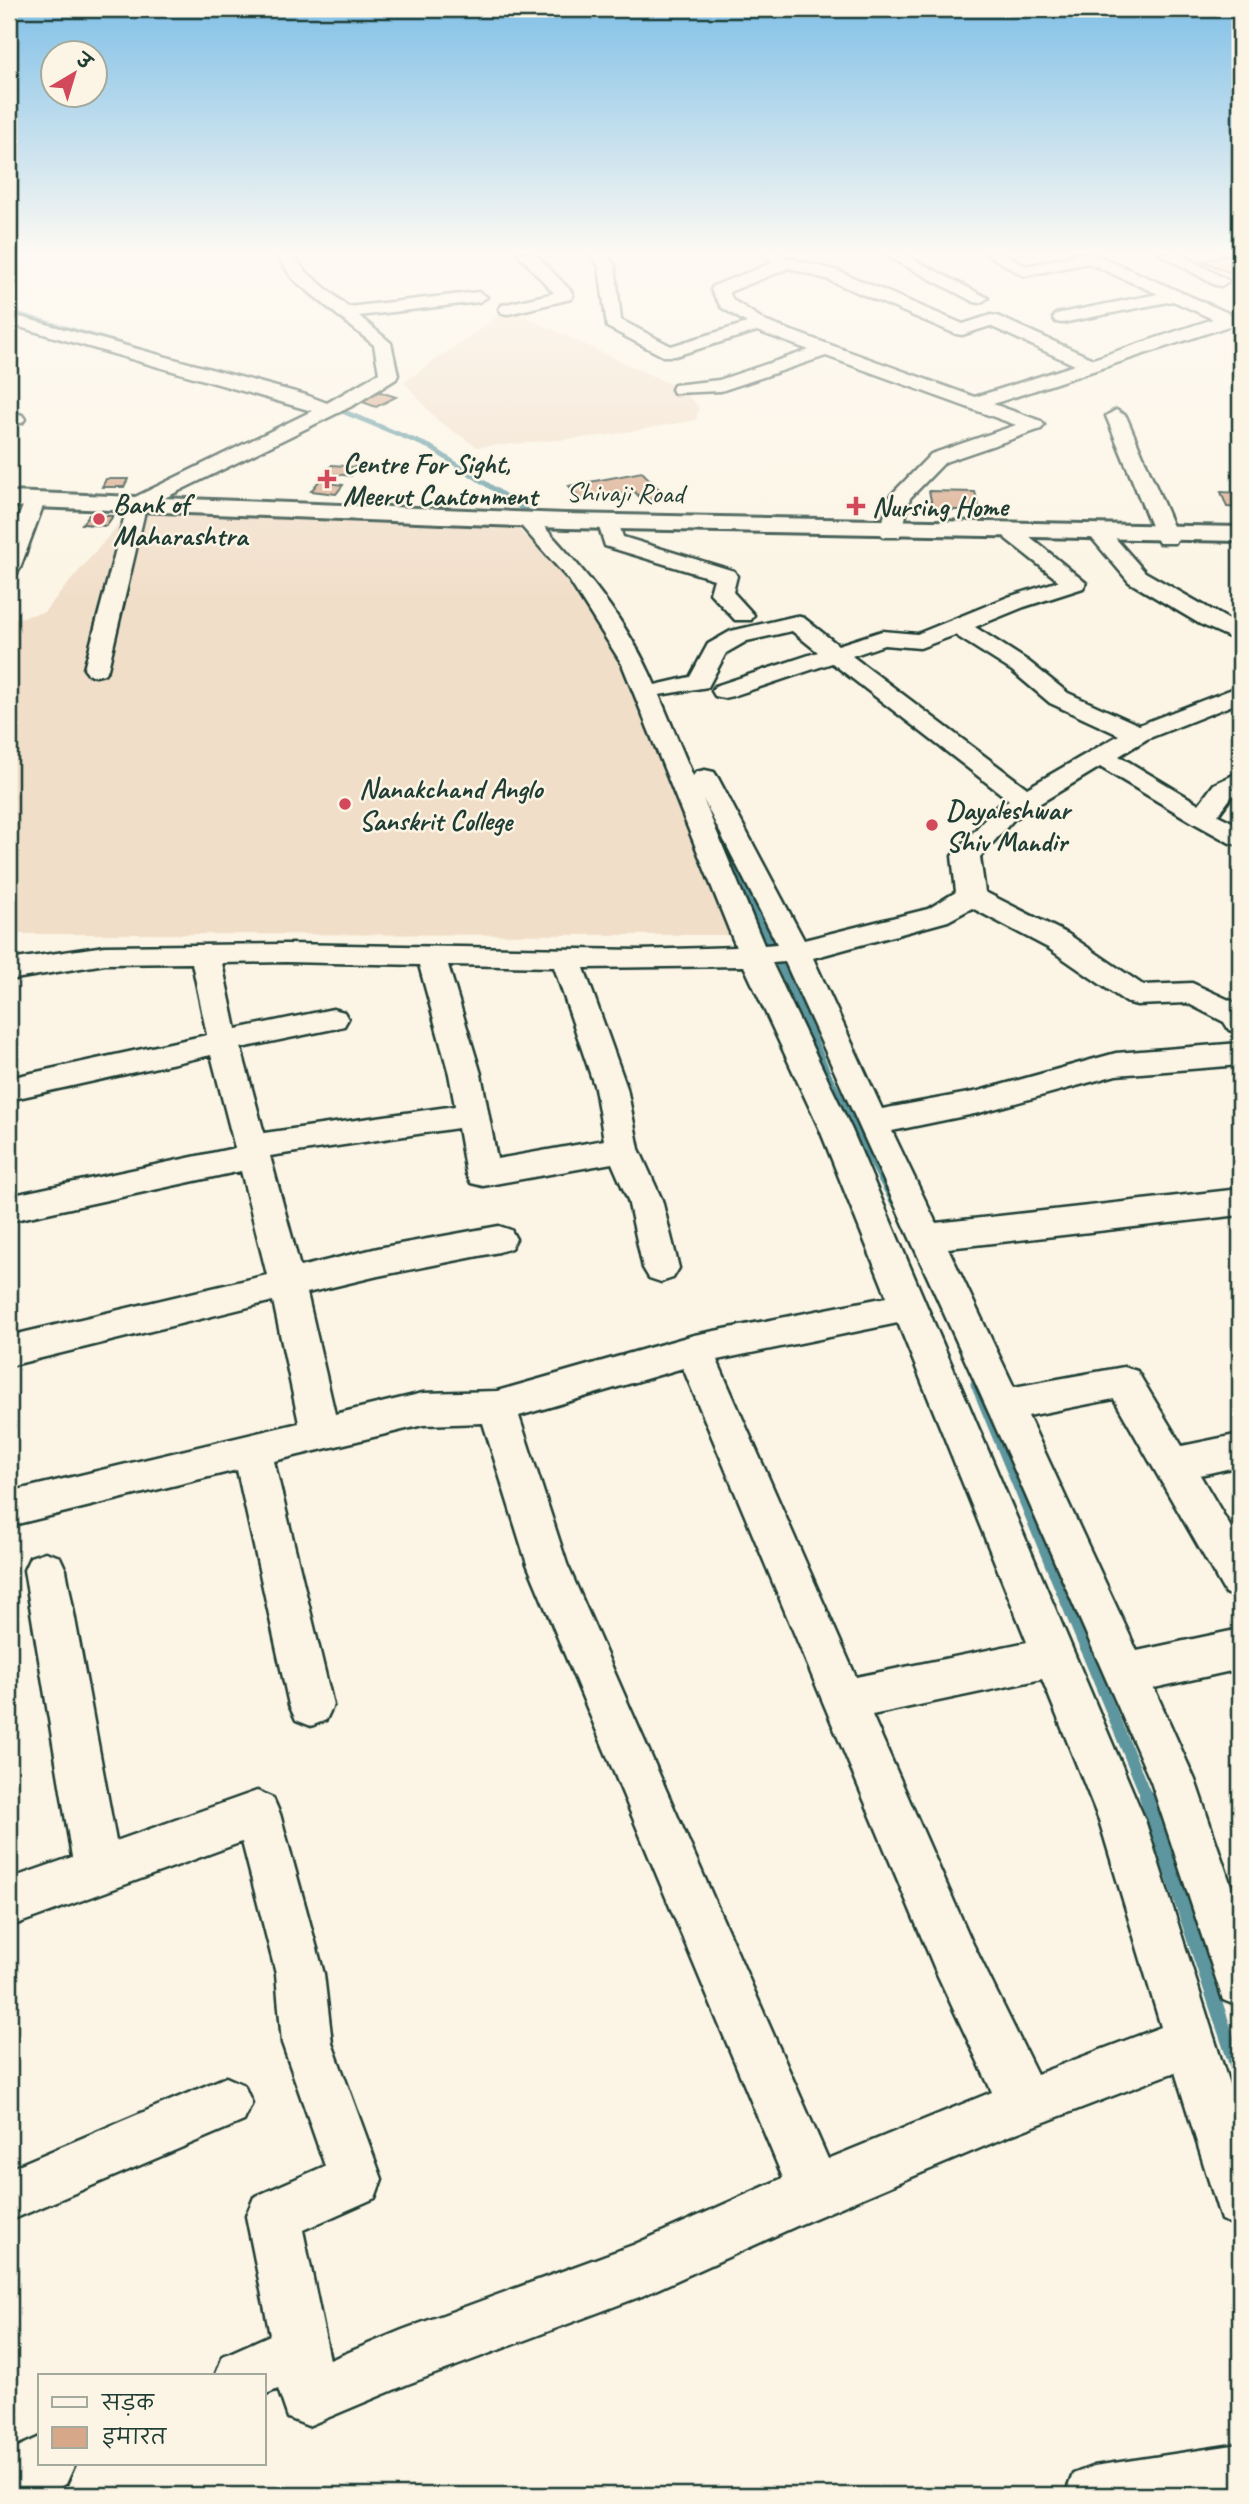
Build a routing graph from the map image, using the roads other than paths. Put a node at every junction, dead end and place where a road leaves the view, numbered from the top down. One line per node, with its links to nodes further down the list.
1 (193, 370): 10 (street)
2 (387, 370): 10 (street)
3 (765, 370): 8 (street)
4 (884, 370): 9 (street)
5 (1076, 370): 9 (street)
6 (162, 379): 7 (street)
7 (187, 388)
8 (681, 389)
9 (977, 403): 18 (street)
10 (334, 407): 13 (street)
11 (275, 416): 13 (street)
12 (1116, 416): 21 (street)
13 (299, 424): 15 (street)
14 (17, 506): 15 (main road); 24 (street)
15 (134, 506): 16 (main road); 29 (street)
16 (540, 523): 17 (main road); 18 (main road, Shivaji Road); 30 (street); 40 (street)
17 (610, 527): 18 (main road); 25 (street)
18 (891, 529): 19 (main road)
19 (1013, 531): 21 (main road); 22 (main road); 26 (street)
20 (1240, 534): 21 (main road)
21 (1166, 535): 22 (main road); 23 (main road)
22 (1101, 536): 27 (street)
23 (1240, 540)
24 (9, 568)
25 (743, 615)
26 (957, 626): 28 (street); 33 (street)
27 (1240, 635)
28 (832, 655): 30 (street); 31 (street); 36 (street)
29 (96, 669)
30 (664, 689): 40 (street)
31 (724, 691)
32 (1240, 693): 33 (street)
33 (1138, 734): 34 (street)
34 (1100, 756): 36 (street); 37 (street)
35 (1240, 780): 37 (street)
36 (1026, 800): 39 (street)
37 (1203, 817): 38 (street)
38 (1240, 837)
39 (971, 896): 40 (street); 45 (street)
40 (776, 953): 43 (street); 51 (street); 60 (street)
41 (205, 954): 42 (street); 44 (street); 47 (street)
42 (430, 956): 43 (street); 50 (street)
43 (566, 958): 52 (street)
44 (9, 970)
45 (1239, 1018)
46 (333, 1019): 47 (street)
47 (224, 1043): 49 (street); 53 (street)
48 (1240, 1054): 51 (street)
49 (9, 1089)
50 (472, 1115): 52 (street); 53 (street)
51 (872, 1123): 56 (street)
52 (622, 1149): 58 (street)
53 (252, 1151): 55 (street); 59 (street)
54 (1240, 1202): 56 (street)
55 (15, 1207)
56 (925, 1237): 63 (street)
57 (499, 1239): 59 (street)
58 (661, 1268)
59 (287, 1283): 62 (street); 65 (street)
60 (909, 1307): 61 (street); 73 (street)
61 (694, 1350): 64 (street); 75 (street)
62 (9, 1351)
63 (1004, 1405): 68 (street); 74 (street)
64 (497, 1408): 65 (street); 84 (street)
65 (320, 1432): 66 (street)
66 (252, 1449): 69 (street); 76 (street)
67 (1240, 1450): 68 (street)
68 (1173, 1464): 71 (street)
69 (9, 1509)
70 (45, 1570): 77 (street)
71 (1240, 1580)
72 (1240, 1649): 74 (street)
73 (1054, 1657): 75 (street); 81 (street)
74 (1125, 1674): 79 (street)
75 (844, 1700): 83 (street)
76 (311, 1705)
77 (97, 1870): 78 (street); 87 (street)
78 (9, 1903)
79 (1227, 1906): 80 (street)
80 (1240, 1983)
81 (1191, 2041): 83 (street); 86 (street)
82 (226, 2103): 85 (street)
83 (1025, 2105): 84 (street)
84 (815, 2191): 87 (street)
85 (9, 2195)
86 (1240, 2201)
87 (302, 2350): 88 (street)
88 (248, 2374)
89 (1240, 2473): 90 (street)
90 (1094, 2495)

